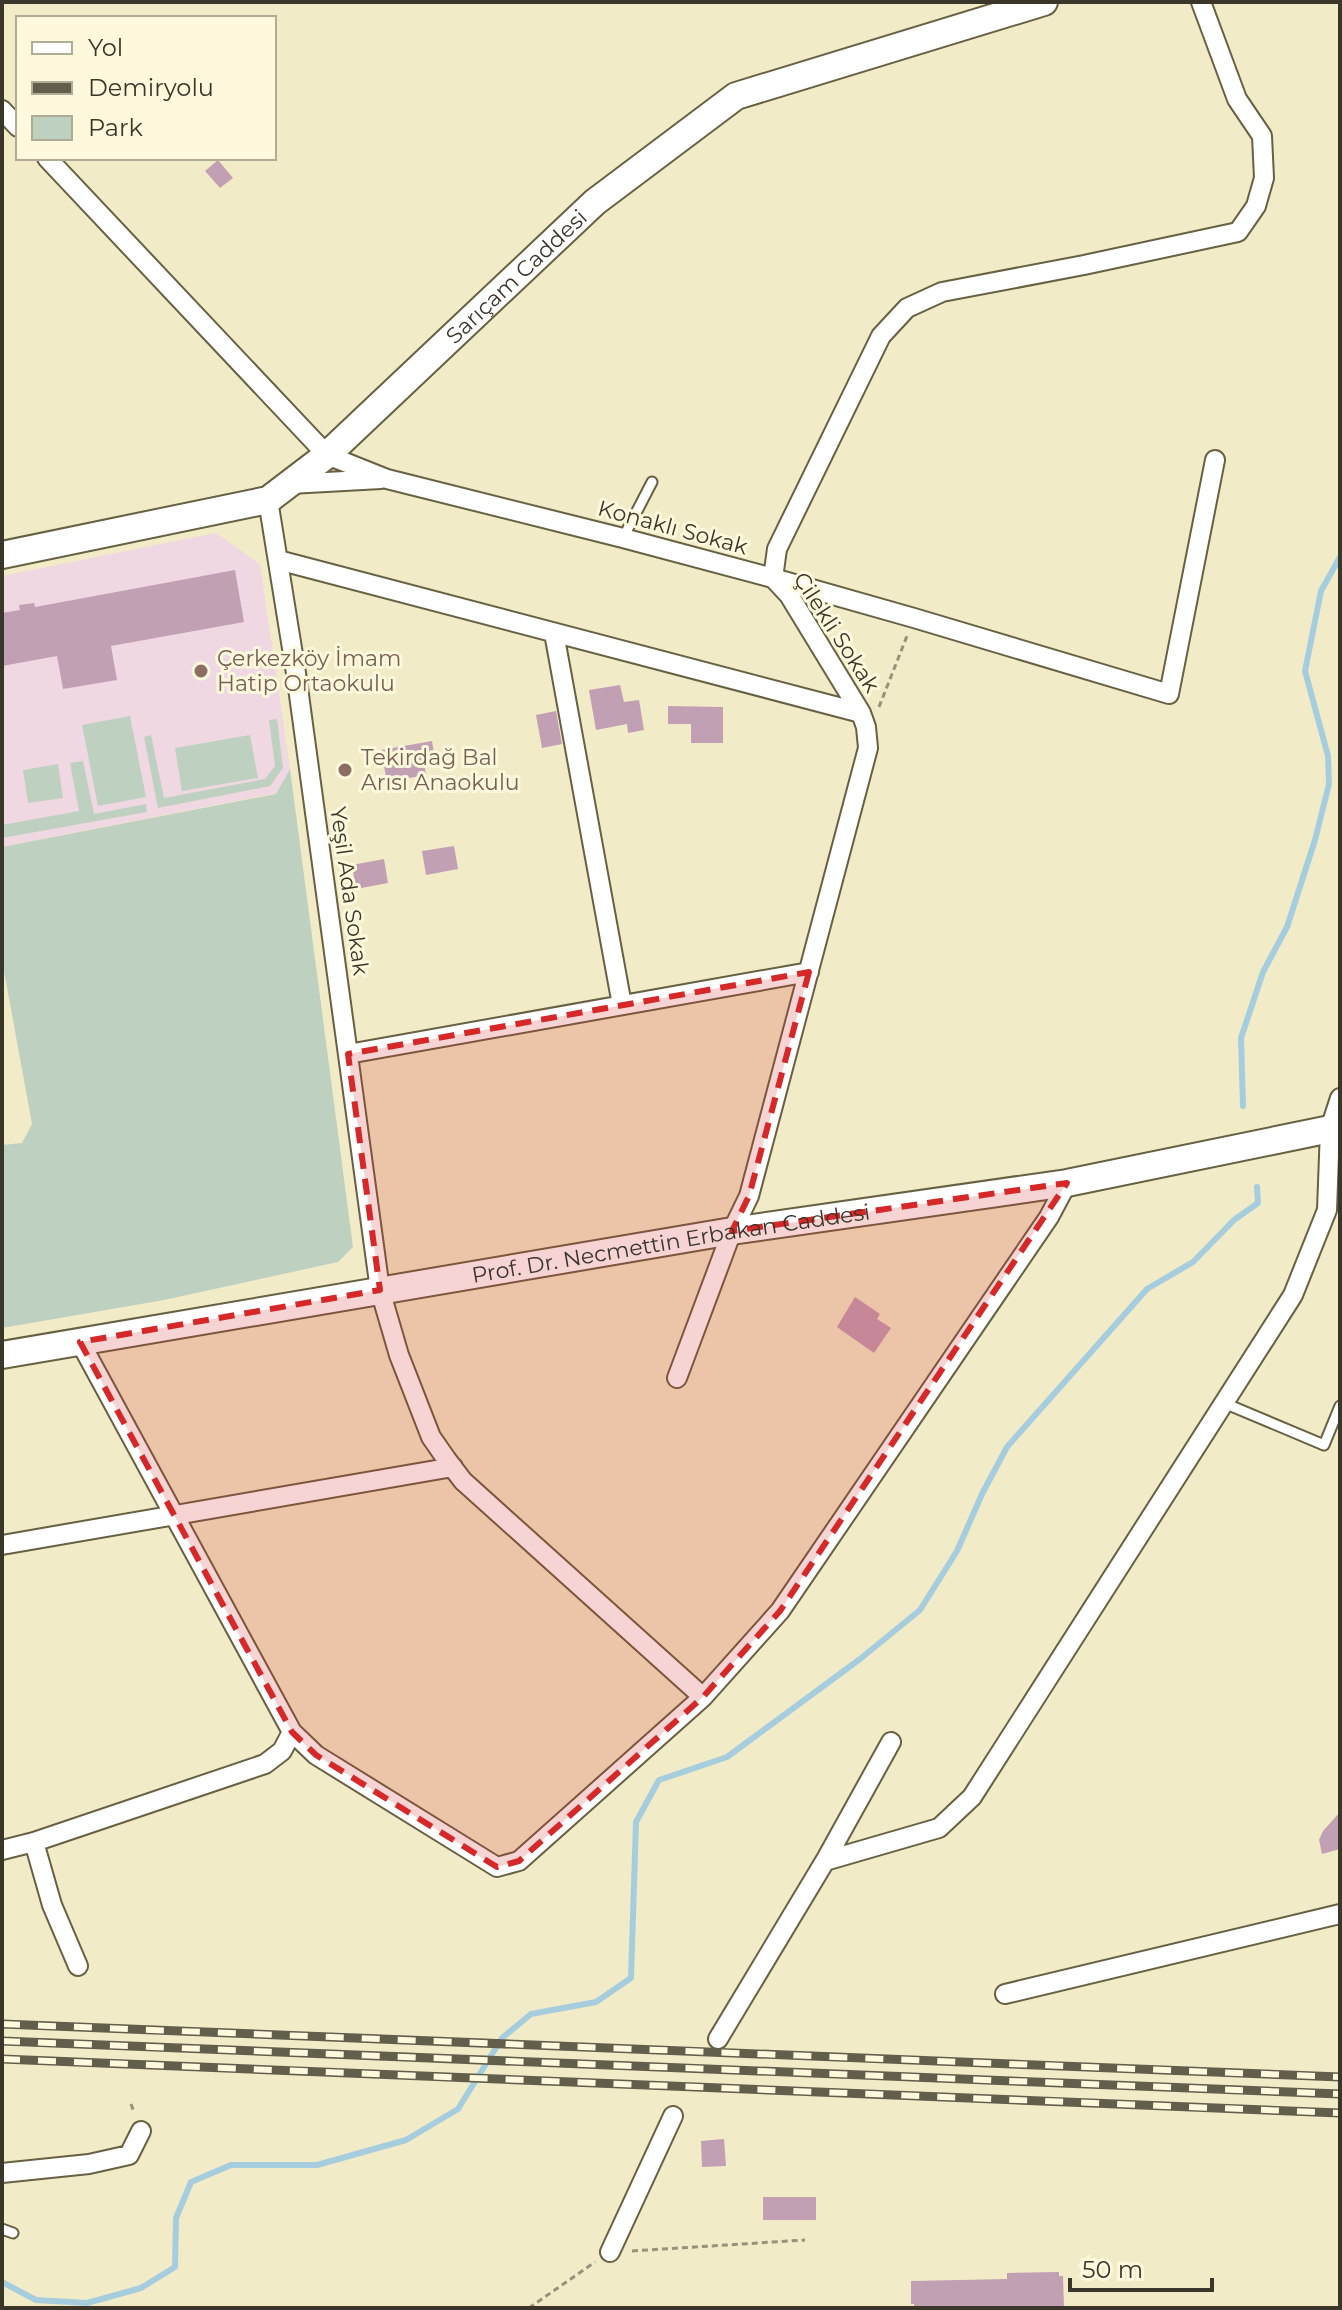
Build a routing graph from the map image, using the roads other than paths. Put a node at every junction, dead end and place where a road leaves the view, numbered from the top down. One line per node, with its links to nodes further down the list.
1 (1044, 2): 6 (street, Sarıçam Caddesi)
2 (1201, 2): 14 (street, Çilekli Sokak)
3 (2, 110): 4 (street)
4 (16, 125)
5 (49, 160): 6 (street, Konaklı Sokak)
6 (327, 455): 8 (street, Konaklı Sokak); 10 (street, Sarıçam Caddesi)
7 (1215, 460): 14 (street, Konaklı Sokak)
8 (387, 479): 10 (street); 11 (street, Konaklı Sokak)
9 (652, 482): 11 (lane)
10 (278, 492): 12 (street, Sarıçam Caddesi); 13 (street, Yeşil Ada Sokak)
11 (623, 538): 14 (street, Konaklı Sokak)
12 (2, 555)
13 (278, 560): 15 (street); 19 (street, Yeşil Ada Sokak)
14 (773, 578): 16 (street, Çilekli Sokak)
15 (554, 633): 16 (street); 18 (street)
16 (863, 720): 17 (street, Çilekli Sokak)
17 (809, 972): 18 (street); 23 (street, Çilekli Sokak)
18 (622, 1005): 19 (street)
19 (348, 1054): 24 (street, Yeşil Ada Sokak)
20 (1340, 1098): 21 (street)
21 (1335, 1128): 22 (street, Prof. Dr. Necmettin Erbakan Caddesi); 28 (street)
22 (1067, 1183): 23 (street, Prof. Dr. Necmettin Erbakan Caddesi); 33 (street)
23 (732, 1231): 24 (street, Prof. Dr. Necmettin Erbakan Caddesi); 27 (street, Çilekli Sokak)
24 (380, 1290): 25 (street, Prof. Dr. Necmettin Erbakan Caddesi); 30 (street, Yeşil Ada Sokak)
25 (80, 1342): 26 (street, Prof. Dr. Necmettin Erbakan Caddesi); 31 (street)
26 (2, 1355)
27 (677, 1378)
28 (1224, 1403): 29 (lane); 38 (street)
29 (1340, 1406)
30 (453, 1467): 31 (street); 33 (street, Yeşil Ada Sokak)
31 (175, 1516): 32 (street); 34 (street)
32 (2, 1545)
33 (703, 1697): 34 (street)
34 (292, 1732): 36 (street)
35 (891, 1742): 38 (street)
36 (34, 1842): 37 (street); 40 (street)
37 (2, 1850)
38 (825, 1861): 42 (street)
39 (1340, 1914): 41 (street)
40 (78, 1966)
41 (1005, 1994)
42 (718, 2039)
43 (673, 2116): 48 (street)
44 (141, 2131): 45 (street)
45 (2, 2173)
46 (2, 2229): 47 (lane)
47 (13, 2233)
48 (610, 2252)

